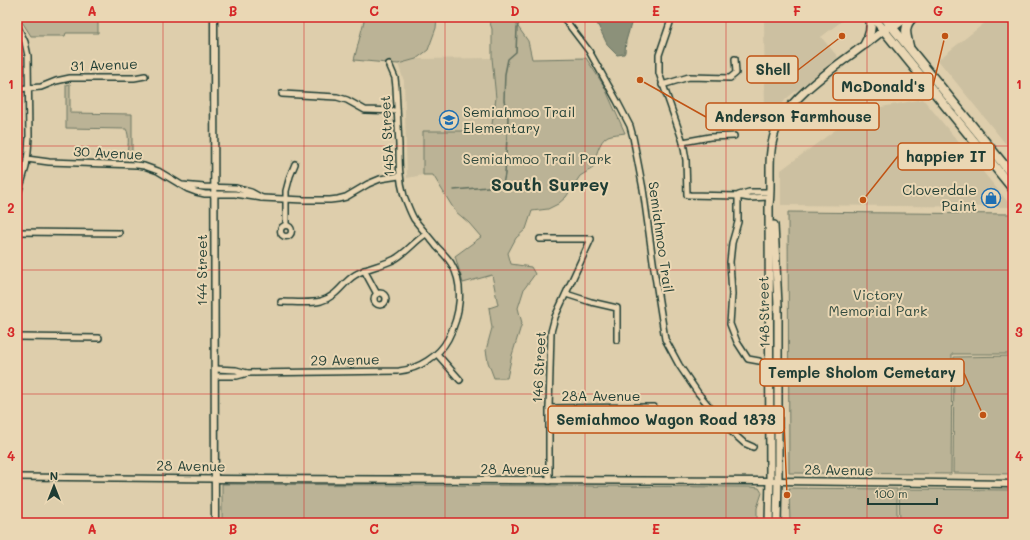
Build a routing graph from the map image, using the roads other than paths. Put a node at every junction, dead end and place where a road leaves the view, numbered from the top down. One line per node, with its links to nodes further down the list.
1 (214, 17): 33 (street, 144 Street)
2 (564, 17): 58 (street, Semiahmoo Trail)
3 (672, 17): 17 (street)
4 (870, 17): 12 (main road)
5 (873, 17): 11 (main road)
6 (884, 17): 11 (main road)
7 (899, 17): 11 (main road)
8 (908, 17): 11 (main road)
9 (913, 17): 13 (main road)
10 (17, 25): 19 (street)
11 (888, 29): 12 (main road, 148 Street); 13 (main road); 21 (main road, 148 Street); 27 (main road)
12 (865, 44): 21 (main road, 148 Street)
13 (910, 49): 27 (main road)
14 (735, 59): 17 (street)
15 (389, 64): 22 (street, 145A Street)
16 (145, 76): 19 (street, 31 Avenue)
17 (662, 85): 24 (street)
18 (17, 88): 19 (street, 31 Avenue)
19 (29, 89): 25 (street)
20 (282, 94): 22 (street)
21 (792, 104): 34 (main road, 148 Street)
22 (397, 110): 28 (street, 145A Street)
23 (734, 136): 24 (street)
24 (683, 142): 36 (street)
25 (27, 159): 33 (street, 30 Avenue); 37 (street)
26 (295, 164): 39 (street)
27 (1004, 172): 29 (main road); 30 (main road); 32 (main road)
28 (399, 176): 39 (street, 30 Avenue); 43 (street, 145A Street)
29 (1013, 176)
30 (1013, 182)
31 (239, 188): 33 (street, 30 Avenue); 35 (street); 38 (street, 30 Avenue)
32 (1013, 189)
33 (214, 190): 35 (street, 30 Avenue); 54 (street, 144 Street)
34 (770, 194): 36 (street); 62 (main road, 148 Street); 63 (main road, 148 Street)
35 (239, 195): 38 (street, 30 Avenue)
36 (738, 196): 53 (street)
37 (17, 197)
38 (262, 198): 39 (street, 30 Avenue)
39 (286, 200): 40 (street)
40 (286, 225)
41 (17, 232): 42 (street)
42 (119, 233)
43 (426, 234): 45 (street); 52 (street, 145A Street)
44 (540, 238): 47 (street, 146 Street)
45 (364, 270): 46 (street); 48 (street)
46 (377, 294)
47 (566, 294): 51 (street); 57 (street, 146 Street)
48 (281, 302)
49 (17, 337): 50 (street)
50 (99, 338)
51 (617, 340)
52 (437, 354): 54 (street, 29 Avenue); 55 (street)
53 (759, 361)
54 (215, 372): 60 (street, 144 Street)
55 (460, 380)
56 (654, 407): 57 (street, 28A Avenue)
57 (549, 408): 61 (street, 146 Street)
58 (753, 447)
59 (17, 477): 60 (street, 28 Avenue)
60 (215, 479): 61 (street, 28 Avenue); 65 (street, 144 Street)
61 (549, 481): 62 (street, 28 Avenue)
62 (770, 482): 63 (street, 28 Avenue); 66 (main road, 148 Street)
63 (778, 482): 64 (street, 28 Avenue); 67 (main road, 148 Street)
64 (1013, 484)
65 (214, 523)
66 (769, 523)
67 (777, 523)

